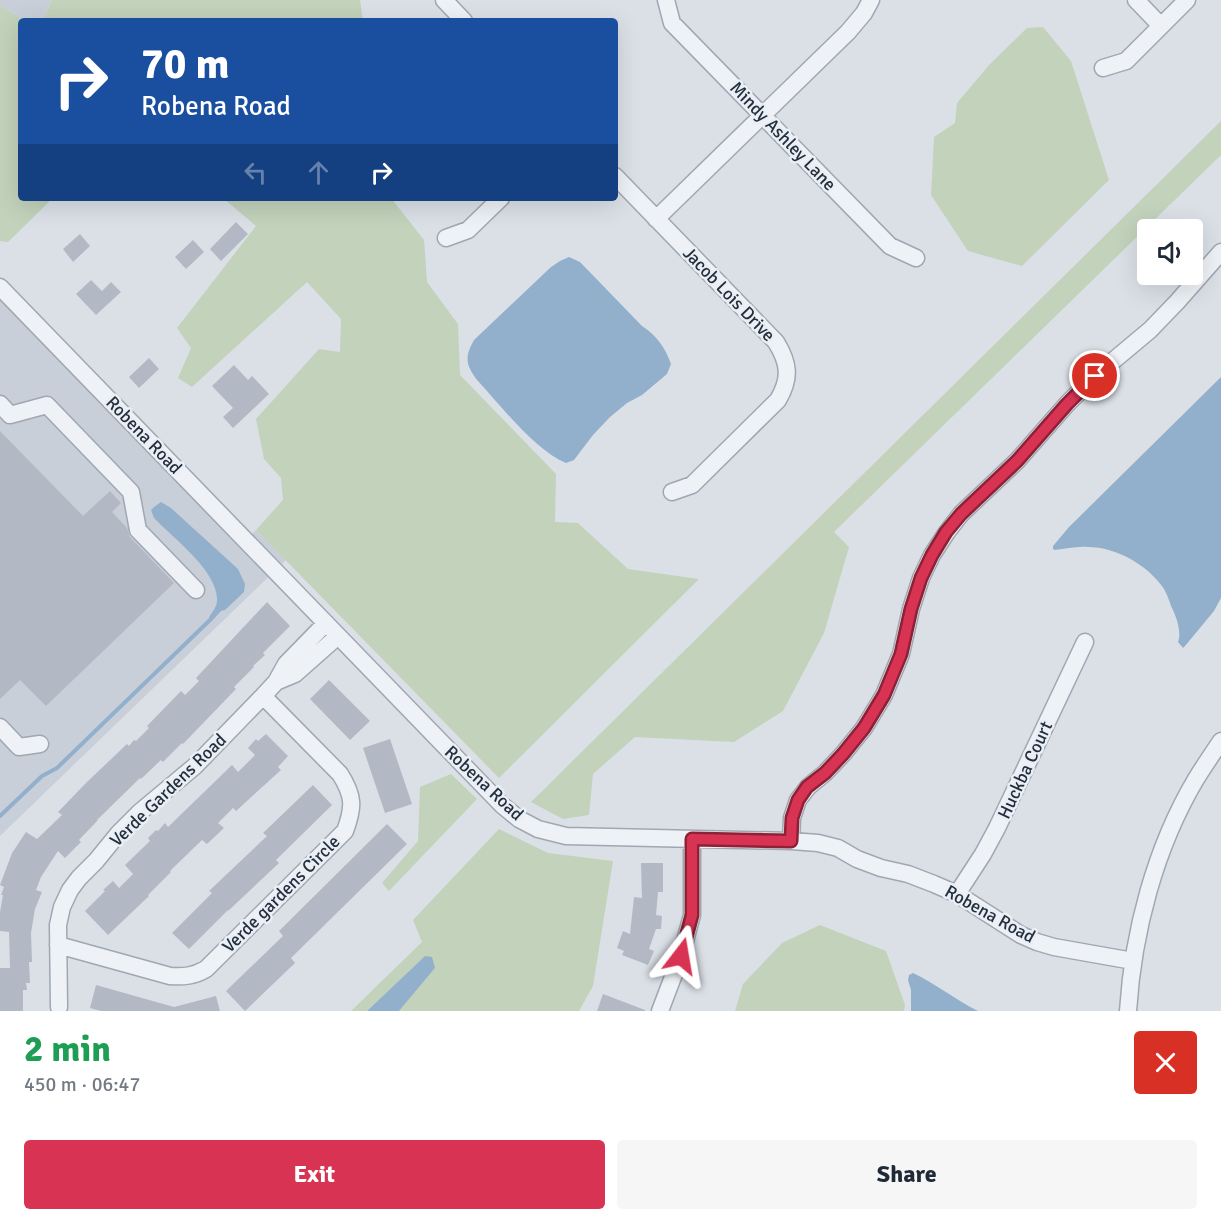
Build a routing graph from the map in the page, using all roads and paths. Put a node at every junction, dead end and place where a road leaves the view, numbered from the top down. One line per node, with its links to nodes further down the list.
1 (444, 0): 6 (street)
2 (666, 0): 9 (street, Mindy Ashley Lane)
3 (871, 0): 9 (street)
4 (1136, 0): 7 (street)
5 (1187, 0): 7 (street)
6 (462, 18)
7 (1161, 26): 8 (street)
8 (1103, 68)
9 (762, 116): 12 (street); 15 (street, Mindy Ashley Lane)
10 (618, 179): 12 (street, Jacob Lois Drive)
11 (498, 201): 13 (street)
12 (656, 219): 18 (street, Jacob Lois Drive)
13 (446, 238)
14 (1221, 252): 29 (street)
15 (916, 258)
16 (0, 287): 20 (street, Robena Road)
17 (0, 404): 19 (street)
18 (672, 492)
19 (196, 590)
20 (326, 623): 21 (street, Robena Road); 23 (street, Verde Gardens Road)
21 (338, 636): 23 (street, Verde Gardens Road); 28 (street, Robena Road)
22 (1084, 642): 30 (street, Huckba Court)
23 (276, 682): 24 (street, Verde Gardens Road)
24 (263, 696): 31 (street, Verde Gardens Road); 31 (street, Verde gardens Circle)
25 (0, 728): 27 (street)
26 (1221, 741): 32 (street)
27 (40, 744)
28 (692, 839): 29 (street, Robena Road); 34 (street)
29 (791, 841): 30 (street, Robena Road)
30 (957, 894): 32 (street, Robena Road)
31 (58, 945): 33 (street, Verde Gardens Road)
32 (1133, 961): 35 (street)
33 (59, 1007)
34 (660, 1011)
35 (1128, 1011)

